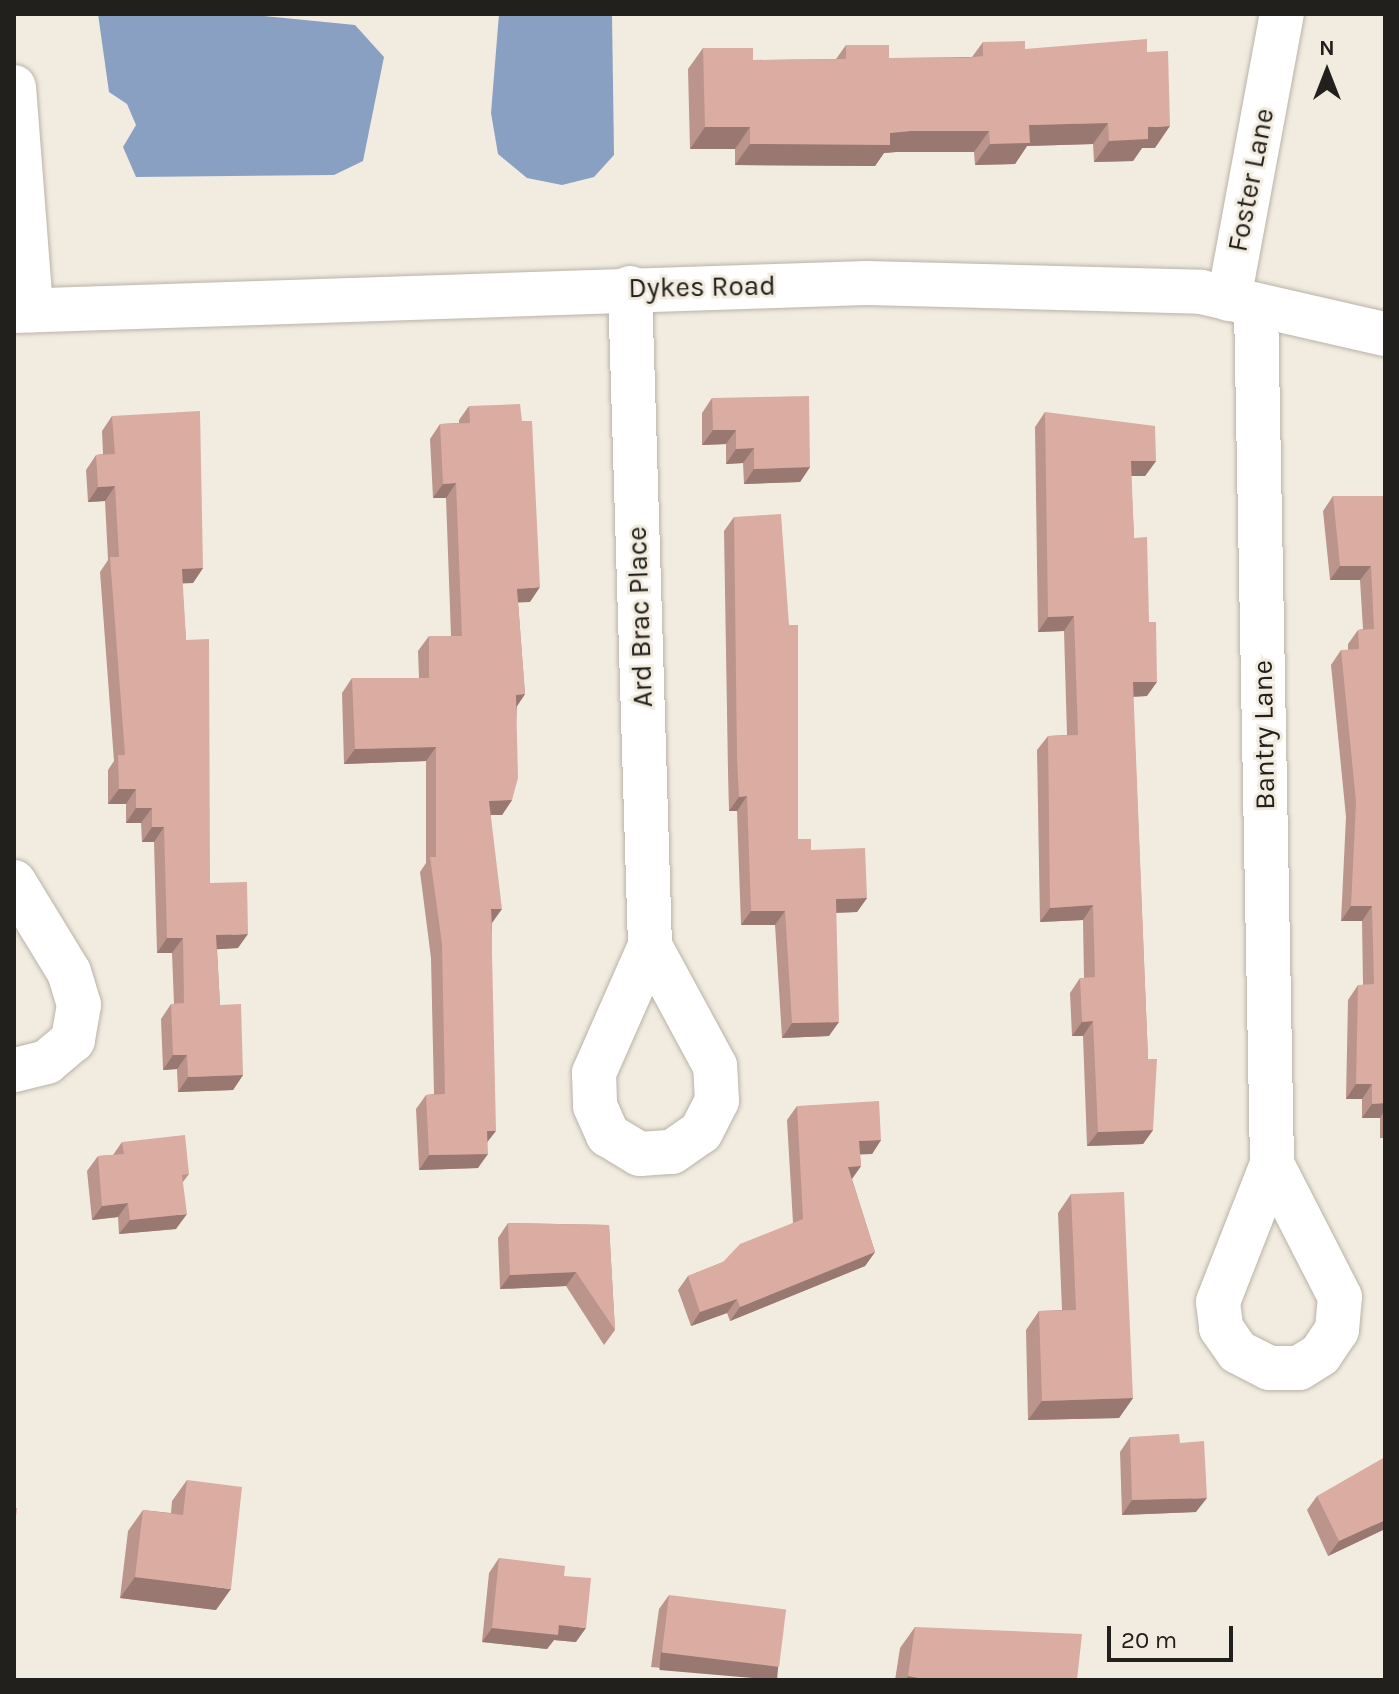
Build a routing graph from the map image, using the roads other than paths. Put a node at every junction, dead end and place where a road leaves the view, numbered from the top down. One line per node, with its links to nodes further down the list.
1 (1282, 14): 4 (street, Foster Lane)
2 (14, 87): 5 (street)
3 (630, 288): 4 (street, Dykes Road); 5 (street, Dykes Road); 8 (street, Ard Brac Place)
4 (1243, 302): 6 (street, Dykes Road); 10 (street, Bantry Lane)
5 (23, 311)
6 (1385, 334)
7 (14, 882): 9 (street)
8 (650, 946)
9 (14, 1070)
10 (1272, 1164)

